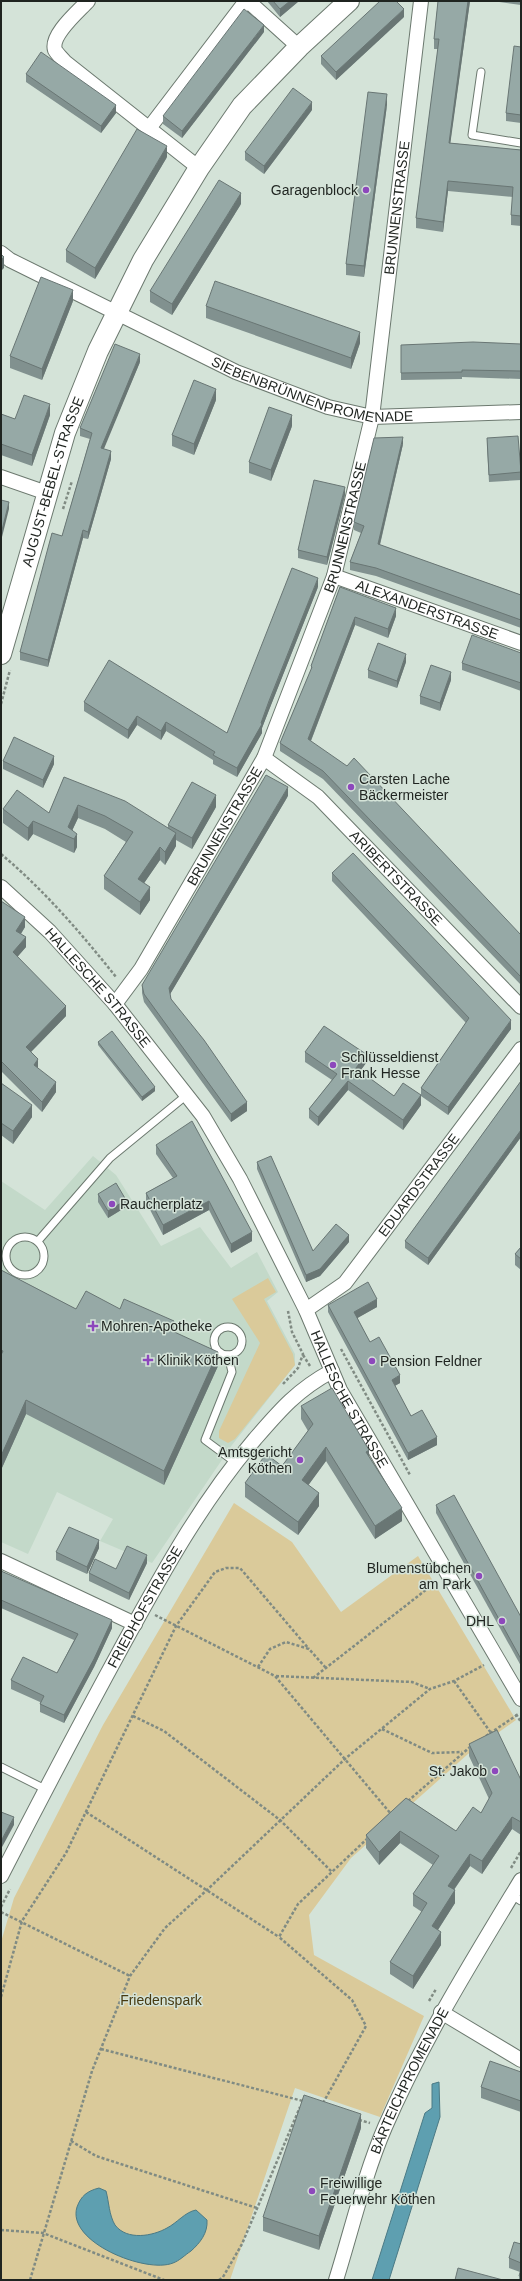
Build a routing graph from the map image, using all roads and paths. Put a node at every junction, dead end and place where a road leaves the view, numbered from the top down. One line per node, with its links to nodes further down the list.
1 (88, 1): 7 (street)
2 (247, 1): 5 (street); 7 (street)
3 (349, 1): 5 (main road, AUGUST-BEBEL-STRASSE)
4 (421, 1): 13 (street, BRUNNENSTRASSE)
5 (299, 47): 9 (main road, AUGUST-BEBEL-STRASSE)
6 (481, 72): 8 (lane)
7 (150, 127): 9 (street)
8 (521, 143)
9 (200, 168): 11 (main road, AUGUST-BEBEL-STRASSE)
10 (1, 253): 11 (street)
11 (116, 313): 13 (street, SIEBENBRÜNNENPROMENADE); 15 (main road, AUGUST-BEBEL-STRASSE)
12 (521, 412): 13 (street, SIEBENBRÜNNENPROMENADE)
13 (372, 417): 16 (street, BRUNNENSTRASSE)
14 (1, 477): 15 (street)
15 (47, 493): 18 (main road, AUGUST-BEBEL-STRASSE)
16 (334, 576): 17 (street, ALEXANDERSTRASSE); 19 (street, BRUNNENSTRASSE)
17 (521, 642)
18 (1, 654)
19 (264, 758): 21 (street, BRUNNENSTRASSE); 22 (street, ARIBERTSTRASSE)
20 (1, 887): 21 (street, HALLESCHE STRASSE)
21 (115, 1004): 24 (street, HALLESCHE STRASSE)
22 (521, 1006)
23 (521, 1049): 27 (street, EDUARDSTRASSE)
24 (188, 1094): 25 (lane); 27 (street, HALLESCHE STRASSE)
25 (38, 1241): 25 (lane)
26 (287, 1306): 30 (path)
27 (306, 1310): 29 (street, HALLESCHE STRASSE)
28 (228, 1355): 28 (lane); 31 (lane)
29 (332, 1371): 31 (street, FRIEDHOFSTRASSE); 47 (street, HALLESCHE STRASSE)
30 (279, 1390)
31 (236, 1462): 37 (street, FRIEDHOFSTRASSE)
32 (1, 1561): 37 (street)
33 (438, 1580): 42 (path)
34 (158, 1608): 35 (path)
35 (155, 1615): 36 (path); 38 (path)
36 (151, 1622)
37 (135, 1624): 57 (street, FRIEDHOFSTRASSE)
38 (176, 1626): 39 (path); 41 (path); 49 (path)
39 (309, 1649): 41 (path); 42 (path)
40 (488, 1663): 45 (path)
41 (258, 1667): 43 (path)
42 (326, 1668): 44 (path)
43 (275, 1676): 44 (path); 55 (path)
44 (313, 1678): 46 (path)
45 (454, 1681): 46 (path); 51 (path)
46 (430, 1690): 50 (path)
47 (521, 1699)
48 (517, 1715): 51 (path)
49 (132, 1716): 60 (path); 62 (path)
50 (382, 1729): 54 (path); 55 (path)
51 (491, 1733): 52 (path)
52 (480, 1740)
53 (474, 1744): 54 (path)
54 (463, 1752): 58 (path)
55 (346, 1758): 61 (path); 62 (path)
56 (1, 1767): 57 (lane)
57 (45, 1789): 67 (street, FRIEDHOFSTRASSE)
58 (404, 1805)
59 (398, 1810): 61 (path)
60 (86, 1812): 68 (path); 72 (path)
61 (392, 1815): 63 (path)
62 (280, 1820): 65 (path); 68 (path)
63 (387, 1820)
64 (370, 1836): 65 (path)
65 (332, 1872): 73 (path)
66 (521, 1880): 69 (street, BÄRTEICHPROMENADE)
67 (6, 1881): 70 (path)
68 (208, 1890): 73 (path); 74 (path)
69 (516, 1898): 76 (street, BÄRTEICHPROMENADE)
70 (1, 1907)
71 (1, 1912): 72 (path)
72 (22, 1921): 74 (path); 75 (path)
73 (279, 1937): 81 (path)
74 (130, 1976): 77 (path)
75 (1, 1997)
76 (441, 2012): 78 (street); 83 (street, BÄRTEICHPROMENADE)
77 (101, 2049): 79 (path); 84 (path)
78 (521, 2060)
79 (303, 2101): 80 (path); 85 (path)
80 (309, 2103)
81 (321, 2107)
82 (353, 2118): 83 (path)
83 (385, 2129): 91 (street, BÄRTEICHPROMENADE)
84 (71, 2141): 85 (path); 87 (path)
85 (257, 2208): 90 (path)
86 (1, 2230): 87 (path)
87 (43, 2233): 88 (path); 89 (path)
88 (30, 2280)
89 (164, 2280)
90 (219, 2280)
91 (336, 2280)

